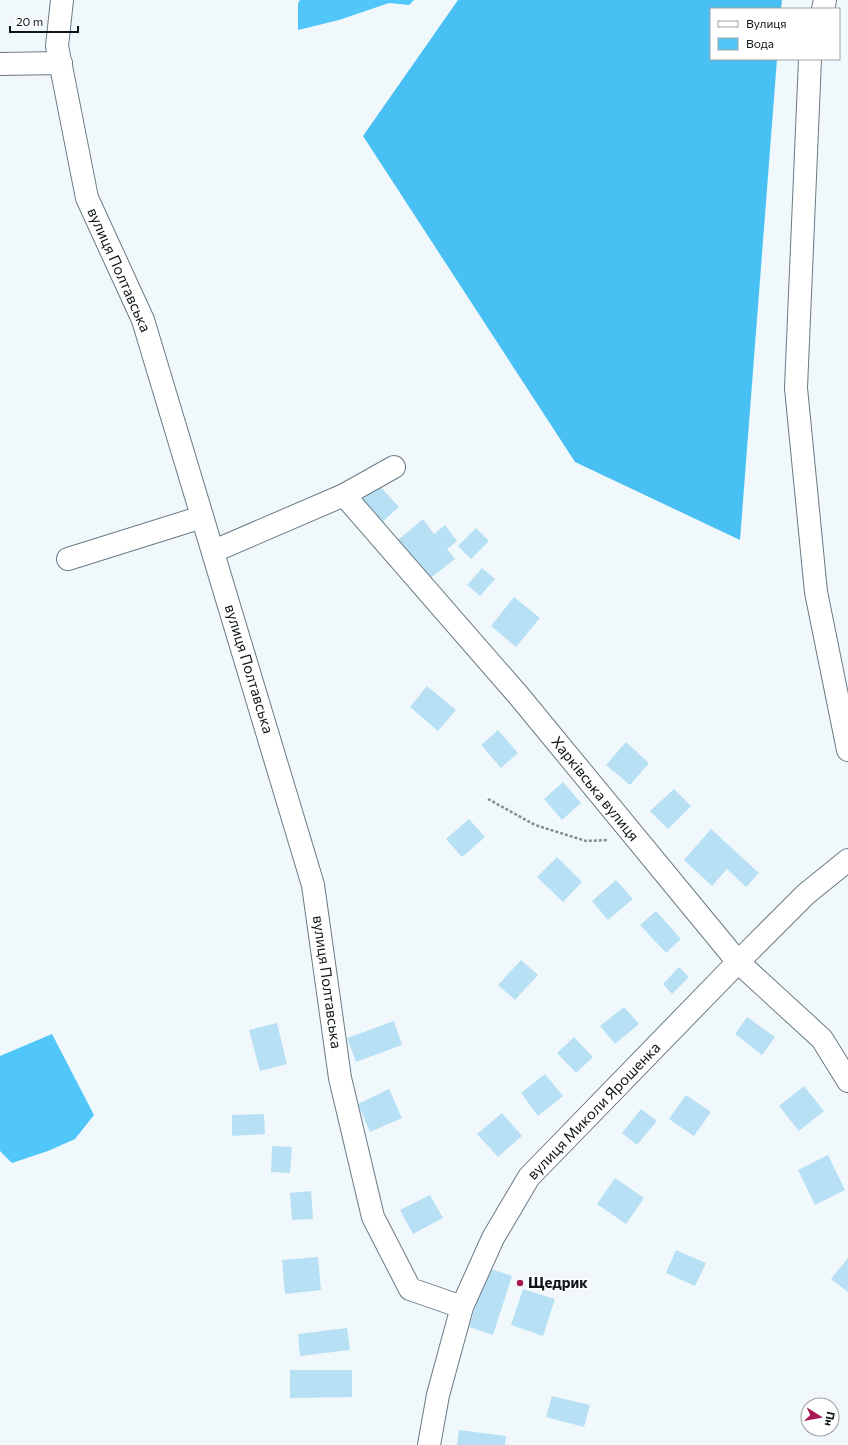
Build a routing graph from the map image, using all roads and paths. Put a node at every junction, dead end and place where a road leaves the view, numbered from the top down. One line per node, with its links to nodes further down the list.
1 (62, 0): 4 (main road, вулиця Полтавська)
2 (810, 60): 6 (main road)
3 (814, 60): 6 (main road)
4 (61, 63): 5 (main road); 9 (main road, вулиця Полтавська)
5 (0, 64)
6 (808, 96): 12 (main road)
7 (394, 467): 8 (main road)
8 (344, 495): 10 (main road); 14 (main road, Харківська вулиця)
9 (202, 517): 10 (main road, вулиця Полтавська); 11 (main road)
10 (214, 551): 18 (main road, вулиця Полтавська)
11 (68, 559)
12 (848, 750)
13 (488, 799): 14 (path)
14 (637, 840): 16 (main road, Харківська вулиця)
15 (848, 860): 16 (main road, вулиця Миколи Ярошенка)
16 (738, 962): 17 (main road, Харківська вулиця); 18 (main road, вулиця Миколи Ярошенка)
17 (848, 1081)
18 (462, 1307): 19 (main road, вулиця Миколи Ярошенка)
19 (429, 1445)

